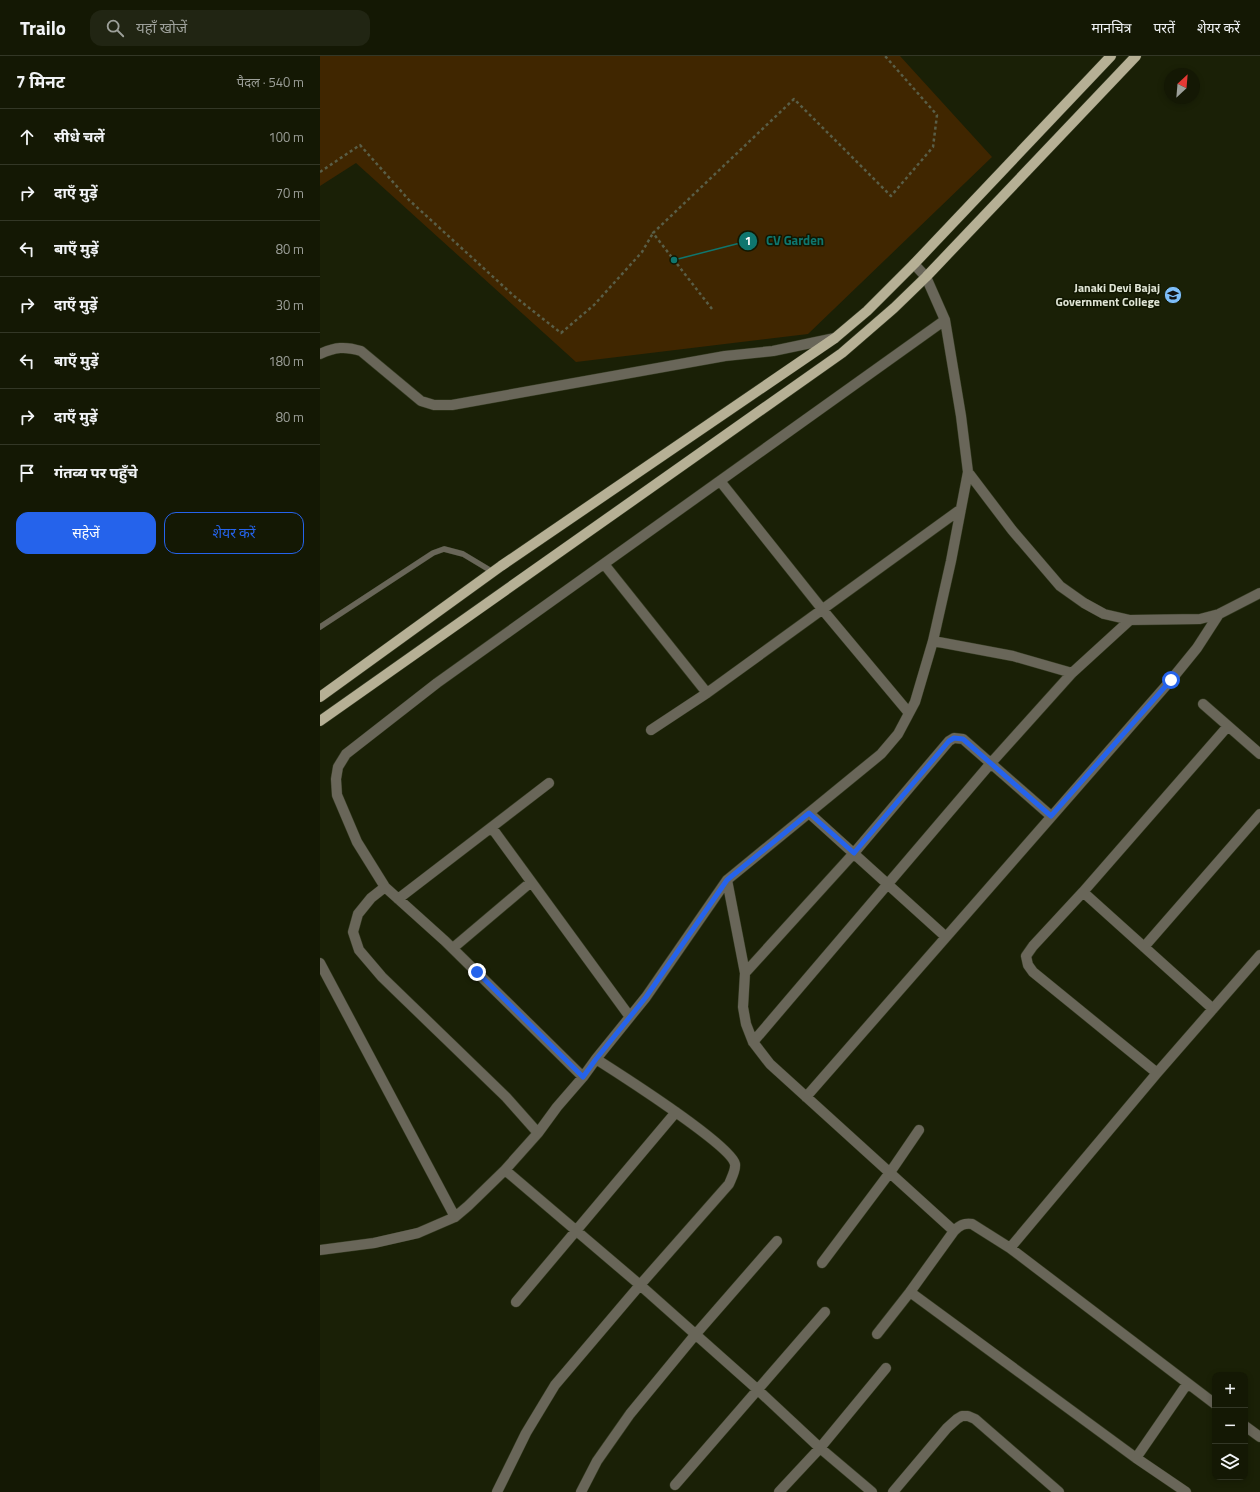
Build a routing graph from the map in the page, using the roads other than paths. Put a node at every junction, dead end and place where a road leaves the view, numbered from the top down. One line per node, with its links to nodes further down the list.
1 (1111, 56): 3 (main road)
2 (1136, 56): 4 (main road)
3 (914, 264): 4 (street); 6 (main road)
4 (926, 277): 5 (street); 24 (main road)
5 (945, 320): 8 (street); 9 (street)
6 (835, 338): 7 (street); 12 (main road)
7 (320, 354)
8 (968, 472): 10 (street); 16 (street)
9 (720, 481): 11 (street); 14 (street)
10 (961, 509): 14 (street); 18 (street)
11 (604, 564): 20 (street); 38 (street)
12 (493, 572): 17 (lane); 21 (main road)
13 (1260, 593): 15 (street)
14 (822, 609): 20 (street); 23 (street)
15 (1219, 614): 16 (street); 32 (street)
16 (1130, 620): 19 (street)
17 (320, 627)
18 (933, 641): 19 (street); 23 (street)
19 (1072, 672): 28 (street)
20 (707, 693): 26 (street)
21 (320, 697)
22 (1202, 704): 25 (street)
23 (909, 713): 30 (street)
24 (320, 721)
25 (1228, 726): 27 (street); 39 (street)
26 (651, 730)
27 (1260, 754)
28 (991, 763): 32 (street); 34 (street); 37 (street)
29 (549, 783): 33 (street)
30 (809, 813): 34 (street); 35 (street)
31 (1260, 814): 42 (street)
32 (1051, 816): 41 (street)
33 (492, 828): 36 (street); 40 (street)
34 (854, 853): 37 (street); 46 (street)
35 (727, 880): 46 (street); 48 (street)
36 (531, 882): 43 (street); 48 (street)
37 (888, 885): 41 (street); 49 (street)
38 (385, 887): 40 (street); 56 (street)
39 (1083, 892): 42 (street); 51 (street)
40 (398, 899): 43 (street)
41 (946, 937): 53 (street)
42 (1144, 947): 47 (street)
43 (452, 948): 52 (street)
44 (1260, 955): 47 (street)
45 (320, 963): 59 (street)
46 (745, 973): 49 (street)
47 (1213, 1009): 51 (street)
48 (630, 1017): 50 (street)
49 (753, 1042): 53 (street)
50 (596, 1059): 52 (street); 54 (street)
51 (1157, 1073): 63 (street)
52 (583, 1077): 56 (street)
53 (806, 1097): 58 (street)
54 (676, 1112): 61 (street); 66 (street)
55 (919, 1130): 58 (street)
56 (538, 1133): 57 (street)
57 (505, 1170): 59 (street); 61 (street)
58 (890, 1171): 60 (street); 65 (street)
59 (455, 1217): 64 (street)
60 (954, 1231): 63 (street); 67 (street)
61 (577, 1232): 66 (street); 68 (street)
62 (777, 1241): 71 (street)
63 (1010, 1248): 73 (street)
64 (320, 1250)
65 (822, 1263)
66 (640, 1285): 71 (street); 81 (street)
67 (910, 1292): 70 (street); 79 (street)
68 (516, 1302)
69 (825, 1312): 74 (street)
70 (877, 1334)
71 (695, 1336): 74 (street); 82 (street)
72 (886, 1368): 78 (street)
73 (1187, 1384): 75 (street); 79 (street)
74 (758, 1390): 78 (street); 80 (street)
75 (1212, 1402)
76 (1248, 1428): 77 (street)
77 (1260, 1437)
78 (820, 1448): 83 (street); 84 (street)
79 (1136, 1458): 87 (street)
80 (675, 1485)
81 (500, 1491)
82 (582, 1492)
83 (779, 1492)
84 (872, 1492)
85 (893, 1492): 86 (street)
86 (1059, 1492)
87 (1186, 1492)

